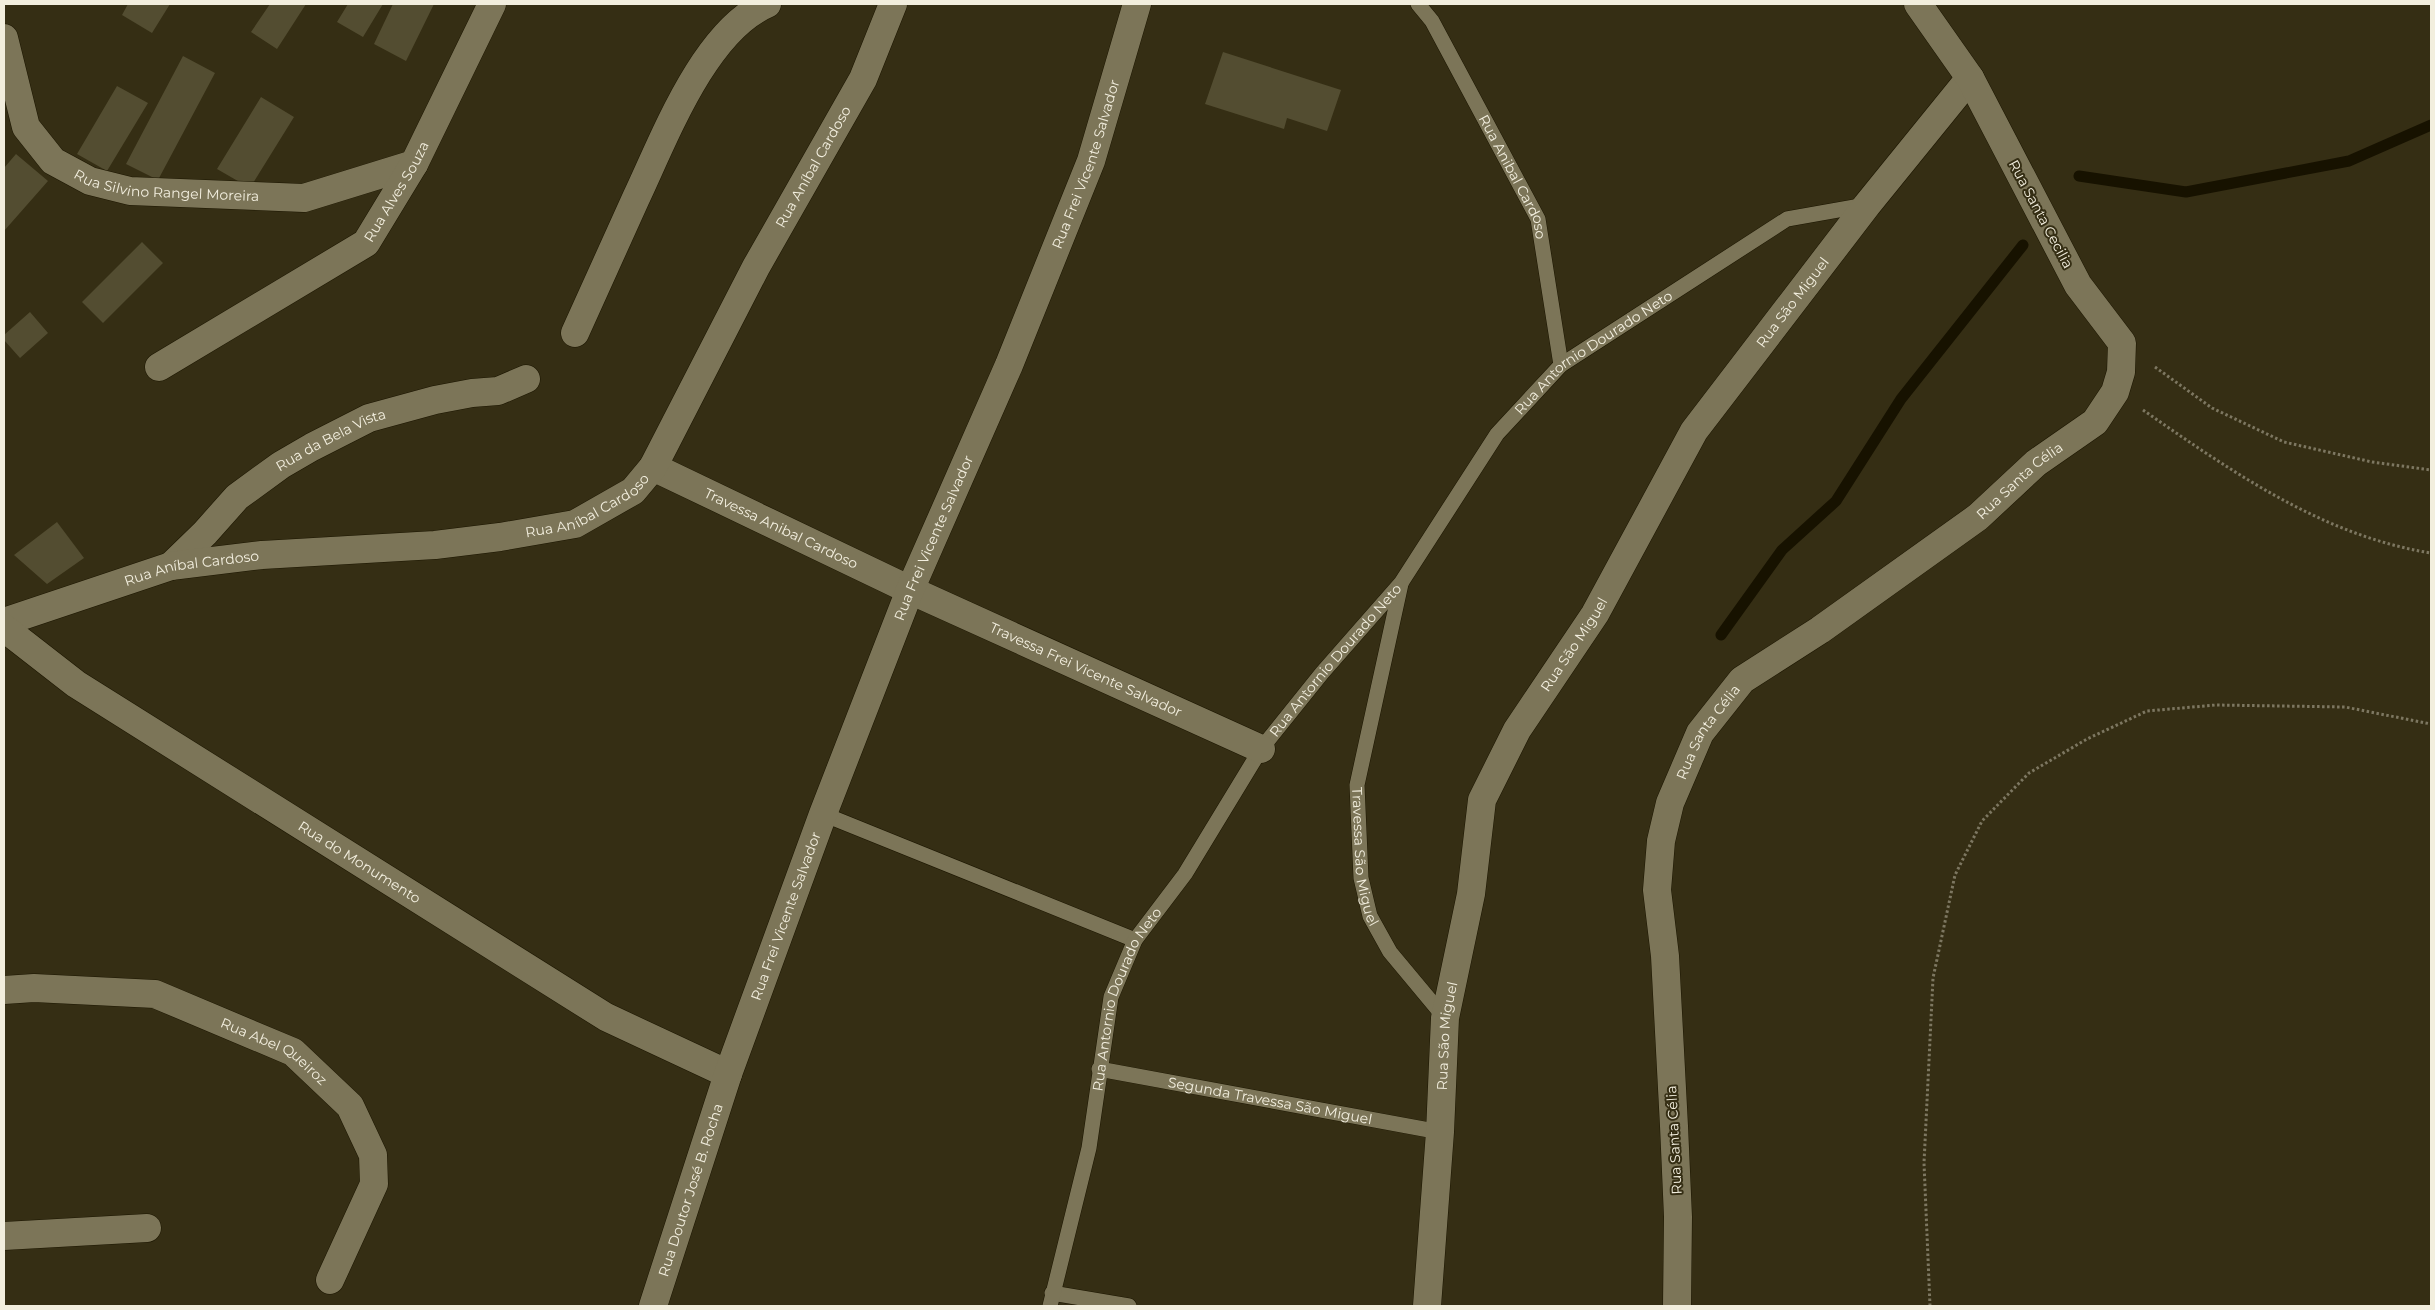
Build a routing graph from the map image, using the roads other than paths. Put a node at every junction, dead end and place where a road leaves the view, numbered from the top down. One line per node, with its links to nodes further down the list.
1 (492, 4): 9 (street, Rua Alves Souza)
2 (766, 4): 11 (street)
3 (893, 4): 16 (street, Rua Aníbal Cardoso)
4 (1137, 4): 19 (street, Rua Frei Vicente Salvador)
5 (1418, 4): 13 (lane, Rua Anibal Cardoso)
6 (1918, 4): 8 (street, Rua Santa Cecilia)
7 (4, 38): 9 (street, Rua Silvino Rangel Moreira)
8 (1970, 78): 10 (street, Rua São Miguel); 12 (street, Rua Santa Cecilia)
9 (414, 164): 14 (street, Rua Alves Souza)
10 (1867, 205): 13 (lane, Rua Antornio Dourado Neto); 26 (street, Rua São Miguel)
11 (575, 333)
12 (2122, 343): 37 (street, Rua Santa Célia)
13 (1561, 365): 18 (lane, Rua Antornio Dourado Neto)
14 (159, 367)
15 (526, 379): 17 (street, Rua da Bela Vista)
16 (653, 467): 17 (street, Rua Aníbal Cardoso); 19 (street, Travessa Anibal Cardoso)
17 (171, 566): 20 (street, Rua Aníbal Cardoso)
18 (1401, 583): 22 (lane, Rua Antornio Dourado Neto); 26 (lane, Travessa São Miguel)
19 (910, 590): 22 (street, Travessa Frei Vicente Salvador); 23 (street, Rua Frei Vicente Salvador)
20 (4, 622)
21 (4, 628): 28 (street, Rua do Monumento)
22 (1261, 749): 24 (lane, Rua Antornio Dourado Neto)
23 (823, 814): 24 (lane); 28 (street, Rua Frei Vicente Salvador)
24 (1135, 940): 27 (lane, Rua Antornio Dourado Neto)
25 (4, 990): 32 (street, Rua Abel Queiroz)
26 (1445, 1018): 29 (street, Rua São Miguel)
27 (1099, 1069): 29 (lane, Segunda Travessa São Miguel); 33 (lane, Rua Antornio Dourado Neto)
28 (728, 1074): 34 (street, Rua Doutor José B. Rocha)
29 (1440, 1132): 36 (street, Rua São Miguel)
30 (147, 1228): 31 (street)
31 (4, 1236)
32 (330, 1280)
33 (1051, 1300): 35 (lane)
34 (653, 1306)
35 (1129, 1306)
36 (1427, 1306)
37 (1678, 1306)

